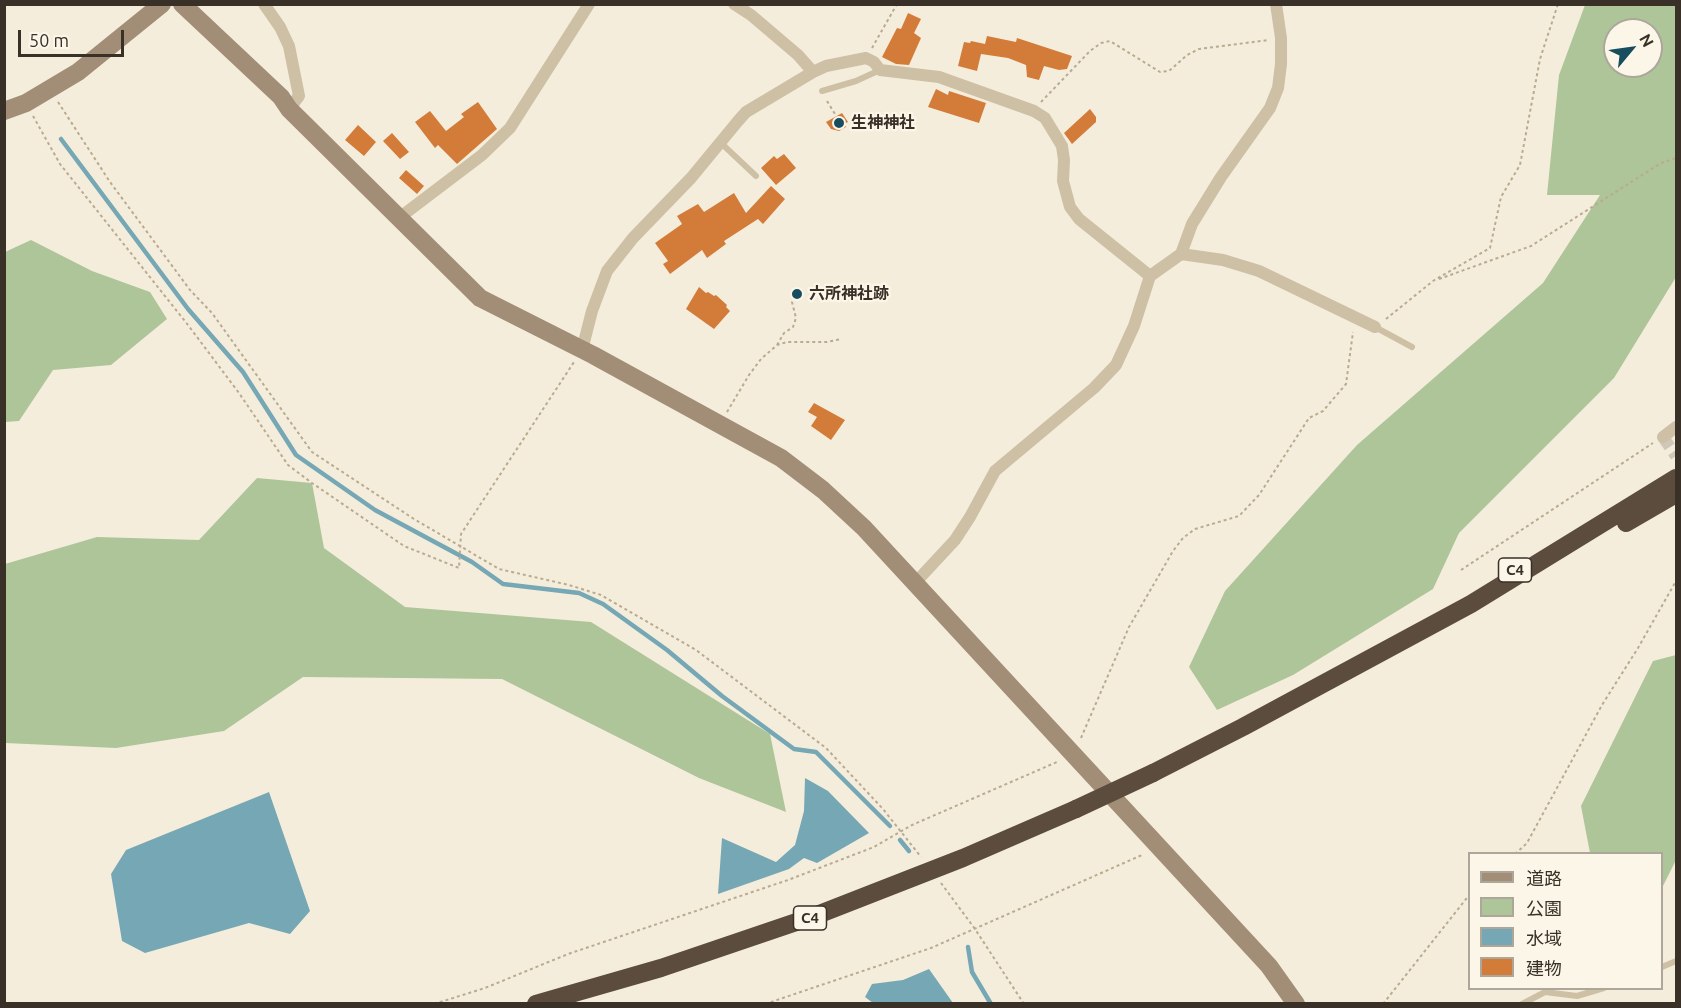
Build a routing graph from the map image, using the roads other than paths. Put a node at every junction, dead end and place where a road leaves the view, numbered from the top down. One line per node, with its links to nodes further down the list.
1 (162, 4): 11 (street)
2 (182, 4): 10 (street)
3 (264, 4): 10 (street)
4 (589, 4): 14 (street)
5 (734, 4): 8 (street)
6 (1276, 4): 15 (street)
7 (880, 70): 8 (street); 9 (lane); 16 (street)
8 (813, 72): 12 (street)
9 (822, 91)
10 (289, 109): 14 (street)
11 (4, 111)
12 (721, 143): 13 (lane); 19 (street)
13 (756, 176)
14 (399, 218): 19 (street)
15 (1181, 254): 16 (street); 17 (street)
16 (1150, 276): 25 (street)
17 (1375, 327): 18 (lane)
18 (1412, 347)
19 (582, 350): 25 (street)
20 (1677, 427): 21 (street)
21 (1663, 437)
22 (1677, 470): 27 (highway, C4)
23 (1677, 478): 26 (highway, C4)
24 (1677, 494): 26 (highway)
25 (915, 583): 32 (street)
26 (1471, 604): 27 (highway, C4)
27 (1352, 669): 31 (highway, C4, bridge)
28 (1677, 961): 29 (lane)
29 (1663, 967)
30 (1597, 990): 33 (lane)
31 (536, 1004)
32 (1296, 1004)
33 (1522, 1004)

